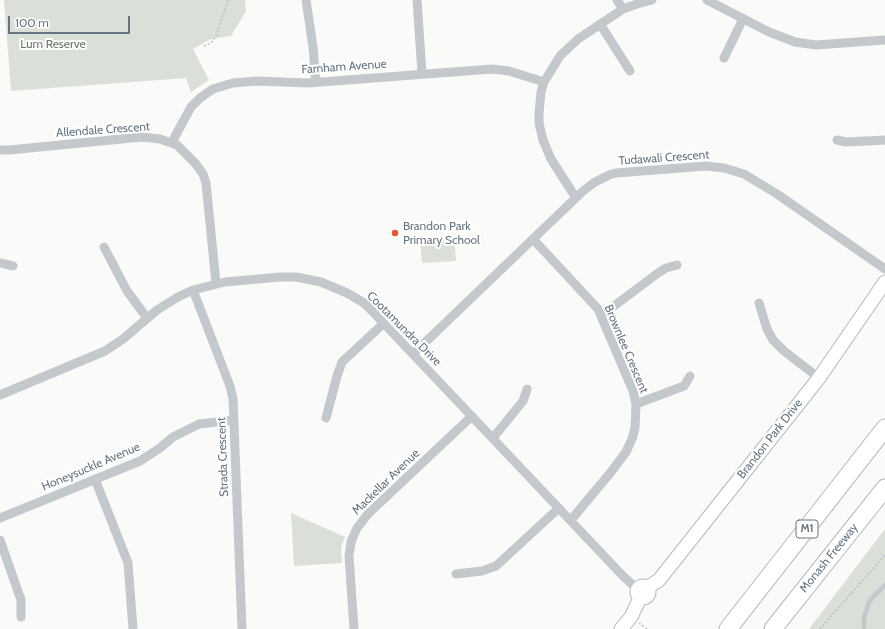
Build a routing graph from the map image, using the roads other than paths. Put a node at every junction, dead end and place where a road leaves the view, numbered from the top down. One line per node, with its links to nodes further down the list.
1 (306, 0): 13 (street)
2 (417, 0): 12 (street)
3 (617, 0): 6 (street)
4 (652, 0): 6 (street)
5 (707, 0): 7 (street)
6 (623, 9): 8 (street)
7 (743, 19): 9 (street); 10 (street)
8 (600, 24): 11 (street); 14 (street)
9 (885, 40)
10 (724, 58)
11 (630, 71)
12 (422, 73): 13 (street, Farnham Avenue); 14 (street, Farnham Avenue)
13 (316, 82): 17 (street, Farnham Avenue)
14 (544, 82): 19 (street)
15 (837, 140): 16 (street)
16 (885, 140)
17 (172, 142): 18 (street, Allendale Crescent); 27 (street, Allendale Crescent)
18 (0, 150)
19 (576, 198): 20 (street, Tudawali Crescent); 25 (street, Tudawali Crescent)
20 (533, 239): 30 (street, Brownlee Crescent); 33 (street, Tudawali Crescent)
21 (104, 247): 31 (street)
22 (0, 263): 24 (street)
23 (677, 265): 30 (street)
24 (13, 266)
25 (885, 268)
26 (885, 282): 35 (street, Brandon Park Drive)
27 (216, 283): 28 (street, Cootamundra Drive); 32 (street, Cootamundra Drive)
28 (193, 290): 31 (street, Cootamundra Drive); 41 (street, Strada Crescent)
29 (759, 303): 35 (street)
30 (602, 315): 38 (street, Brownlee Crescent)
31 (147, 318): 37 (street, Cootamundra Drive)
32 (384, 323): 33 (street, Cootamundra Drive); 40 (street)
33 (413, 354): 39 (street, Cootamundra Drive)
34 (690, 376): 38 (street)
35 (819, 378): 52 (street, Brandon Park Drive)
36 (527, 388): 43 (street)
37 (0, 395)
38 (636, 404): 48 (street, Brownlee Crescent)
39 (472, 416): 43 (street, Cootamundra Drive); 56 (street, Mackellar Avenue)
40 (326, 418)
41 (234, 420): 44 (street, Honeysuckle Avenue); 55 (street, Strada Crescent)
42 (885, 428): 58 (highway, M1)
43 (493, 438): 46 (street, Cootamundra Drive)
44 (95, 479): 47 (street, Honeysuckle Avenue); 54 (street)
45 (885, 488): 59 (highway, Monash Freeway)
46 (559, 508): 48 (street, Cootamundra Drive); 50 (street)
47 (0, 518)
48 (571, 520): 52 (street, Cootamundra Drive)
49 (0, 540): 53 (street)
50 (456, 574)
51 (885, 585): 60 (lane)
52 (641, 592): 57 (street, Brandon Park Drive)
53 (21, 617)
54 (133, 629)
55 (242, 629)
56 (354, 629)
57 (621, 629)
58 (728, 629)
59 (773, 629)
60 (864, 629)

